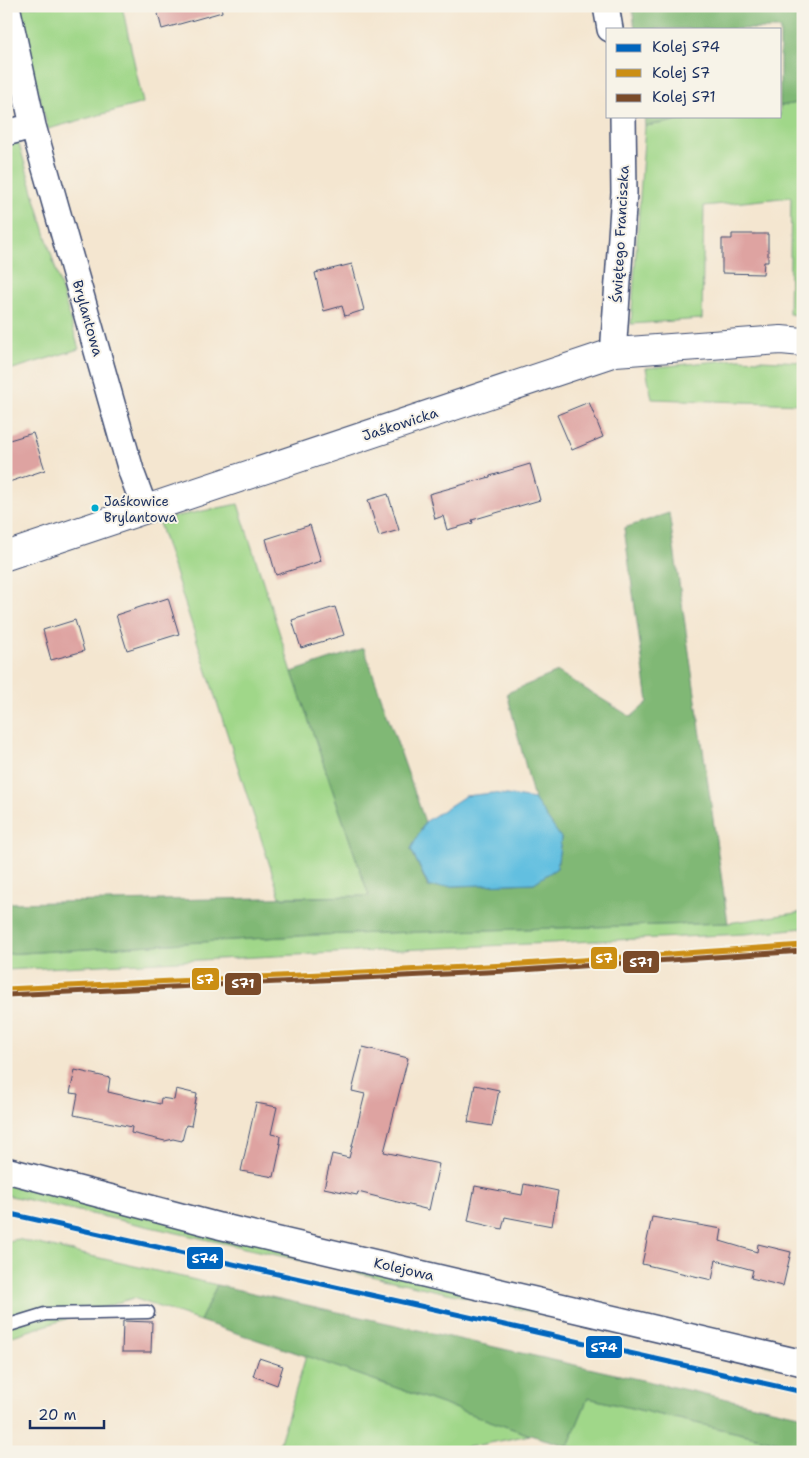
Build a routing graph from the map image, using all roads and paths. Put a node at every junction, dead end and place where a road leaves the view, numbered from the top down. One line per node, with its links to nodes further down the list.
1 (7, 6): 5 (street, Brylantowa)
2 (606, 6): 3 (street)
3 (610, 28)
4 (623, 118): 8 (street, Świętego Franciszka)
5 (33, 126): 6 (street); 9 (street, Brylantowa)
6 (6, 133)
7 (803, 342): 8 (street, Jaśkowicka)
8 (614, 352): 9 (street, Jaśkowicka)
9 (145, 509): 10 (street, Jaśkowicka)
10 (6, 556)
11 (6, 1170): 14 (street, Kolejowa)
12 (148, 1312): 13 (lane)
13 (6, 1326)
14 (803, 1363)

